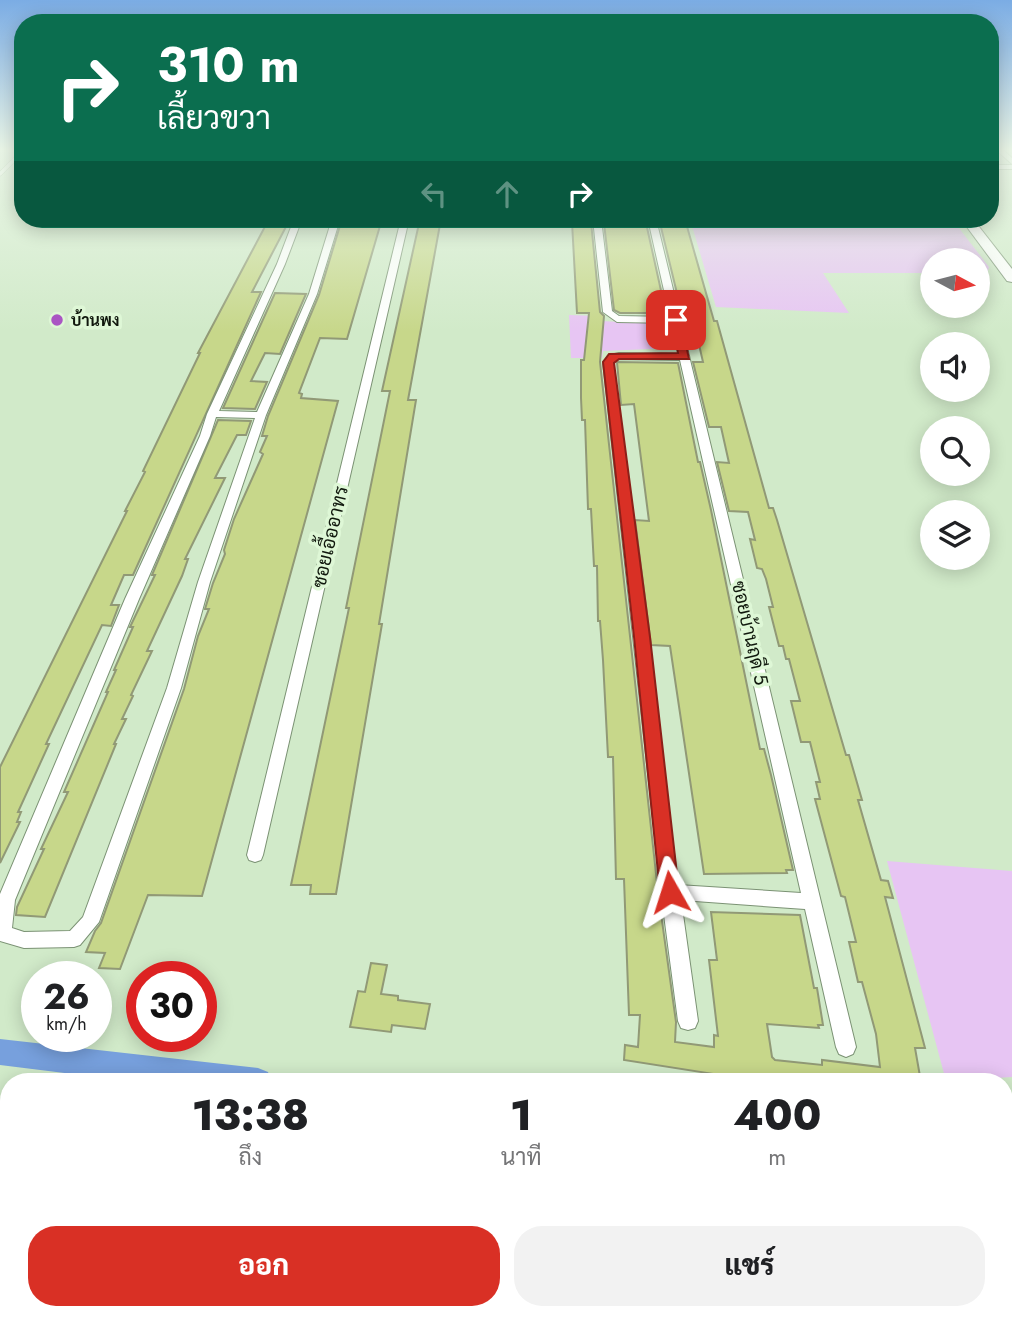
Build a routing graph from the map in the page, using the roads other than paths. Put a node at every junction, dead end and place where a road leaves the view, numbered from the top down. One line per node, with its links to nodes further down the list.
1 (295, 228): 10 (street)
2 (333, 228): 11 (street)
3 (403, 228): 12 (street, ซอยเอื้ออาทร)
4 (598, 228): 8 (street)
5 (655, 228): 8 (street, ซอยบ้านฤดี 5)
6 (974, 228): 7 (street)
7 (1012, 278)
8 (676, 320): 9 (street, ซอยบ้านฤดี 5)
9 (685, 357): 13 (street); 14 (street, ซอยบ้านฤดี 5)
10 (212, 414): 11 (street); 11 (street)
11 (261, 415)
12 (255, 855)
13 (670, 892): 14 (street); 15 (street)
14 (812, 902): 16 (street, ซอยบ้านฤดี 5)
15 (688, 1021)
16 (846, 1047)

